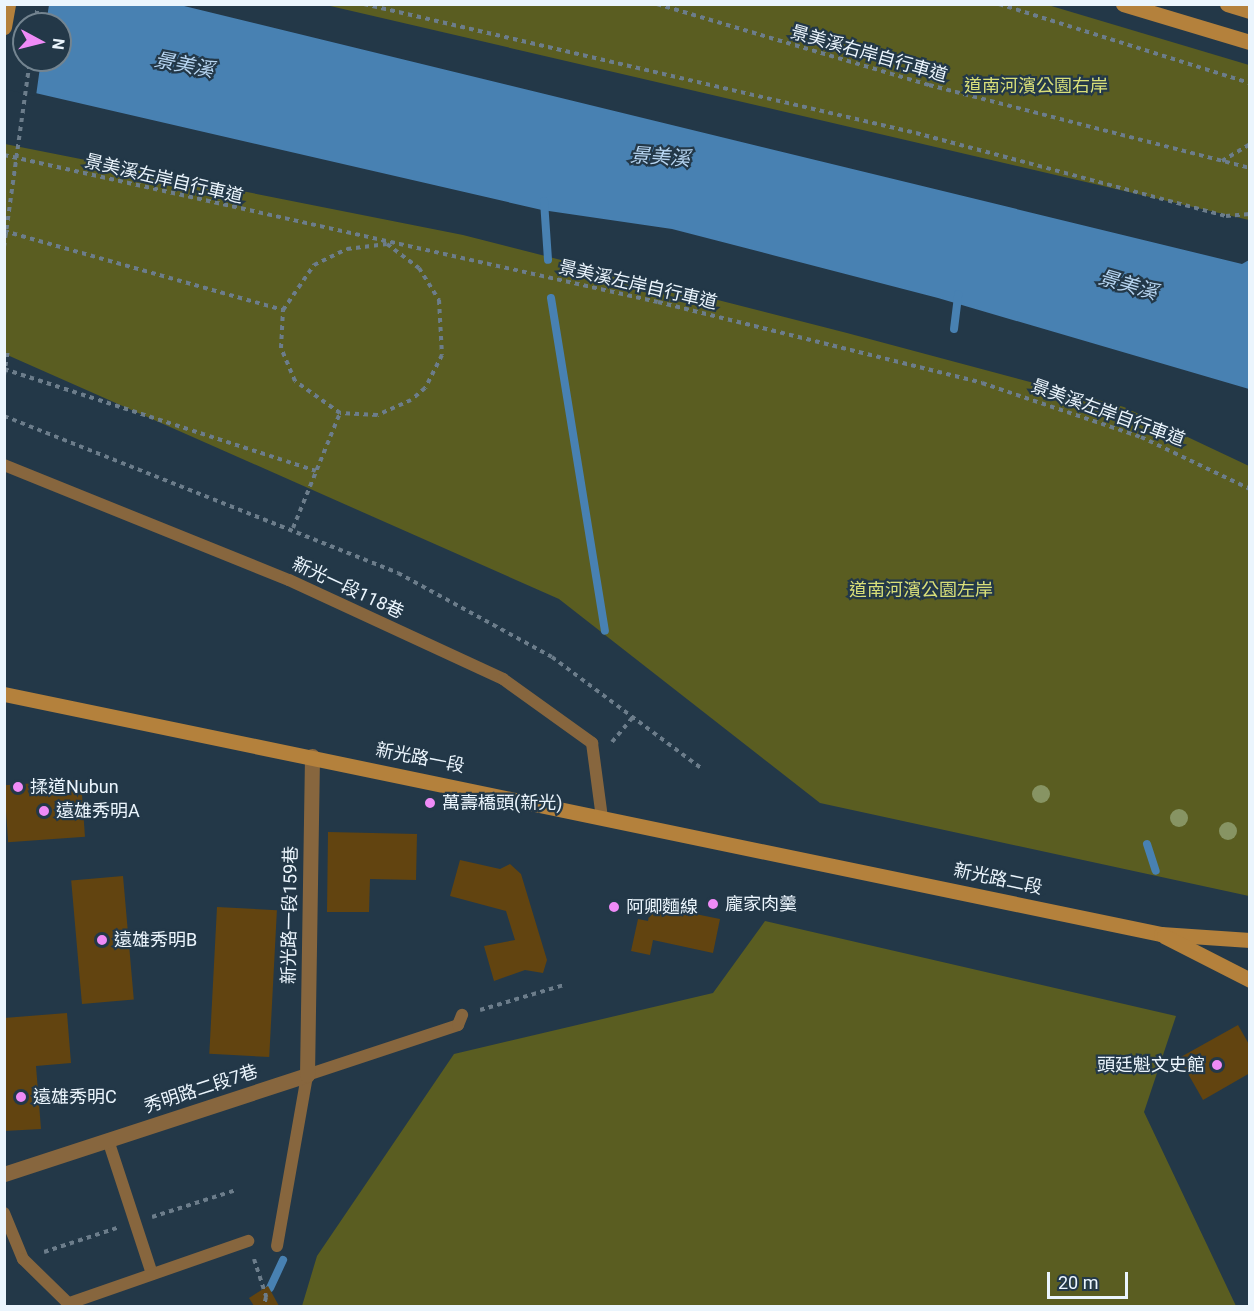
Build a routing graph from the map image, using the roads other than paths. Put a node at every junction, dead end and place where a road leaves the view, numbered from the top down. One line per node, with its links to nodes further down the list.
1 (8, 4): 5 (street)
2 (1123, 4): 6 (street)
3 (1227, 4): 4 (street)
4 (1250, 11)
5 (4, 27)
6 (1250, 42)
7 (4, 465): 10 (lane, 新光一段118巷)
8 (4, 694): 9 (street, 新光路一段)
9 (312, 756): 10 (street, 新光路一段); 16 (street, 新光路一段159巷)
10 (602, 818): 11 (street, 新光路一段)
11 (827, 861): 12 (street, 新光路二段)
12 (1161, 934): 13 (street, 新光路二段); 14 (street, 新光路二段)
13 (1250, 940)
14 (1250, 980)
15 (462, 1015): 16 (lane)
16 (307, 1075): 17 (street, 秀明路二段7巷); 21 (lane, 新光路一段159巷)
17 (108, 1140): 18 (street, 秀明路二段7巷); 22 (lane)
18 (4, 1174)
19 (4, 1213): 23 (lane)
20 (248, 1241): 22 (lane)
21 (277, 1246)
22 (152, 1274): 23 (lane)
23 (69, 1305)

